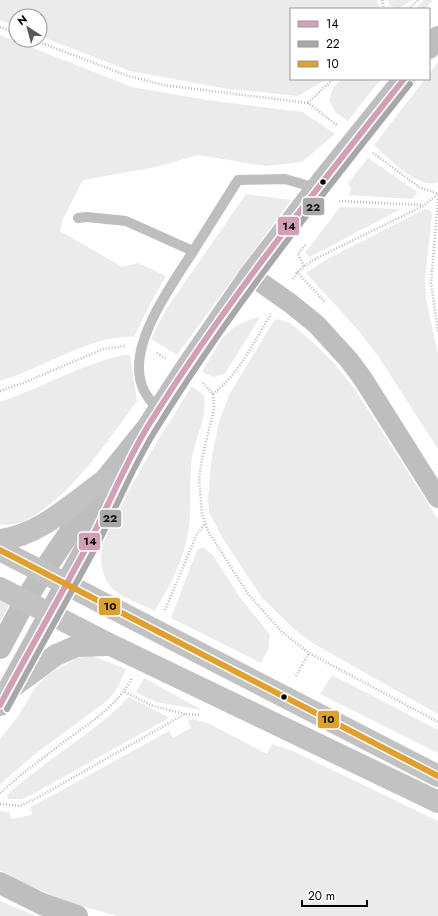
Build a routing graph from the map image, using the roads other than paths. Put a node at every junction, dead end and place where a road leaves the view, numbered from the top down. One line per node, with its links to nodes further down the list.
1 (438, 37): 2 (street)
2 (430, 47)
3 (403, 80): 4 (street)
4 (316, 188): 6 (lane); 7 (street)
5 (78, 218): 6 (lane)
6 (193, 252): 8 (lane)
7 (250, 275): 8 (street); 11 (street)
8 (159, 410): 9 (street)
9 (146, 428): 10 (street); 15 (street)
10 (105, 480): 12 (main road); 14 (street)
11 (438, 498)
12 (0, 540)
13 (0, 550): 14 (main road)
14 (43, 572): 15 (main road); 17 (street)
15 (65, 583): 18 (street); 22 (main road)
16 (0, 588): 17 (main road)
17 (25, 601): 18 (main road); 20 (street)
18 (49, 613): 19 (main road); 21 (street)
19 (111, 645): 21 (main road); 23 (main road)
20 (0, 648)
21 (4, 698)
22 (438, 776)
23 (438, 802)
24 (0, 883): 25 (street)
25 (73, 916)

